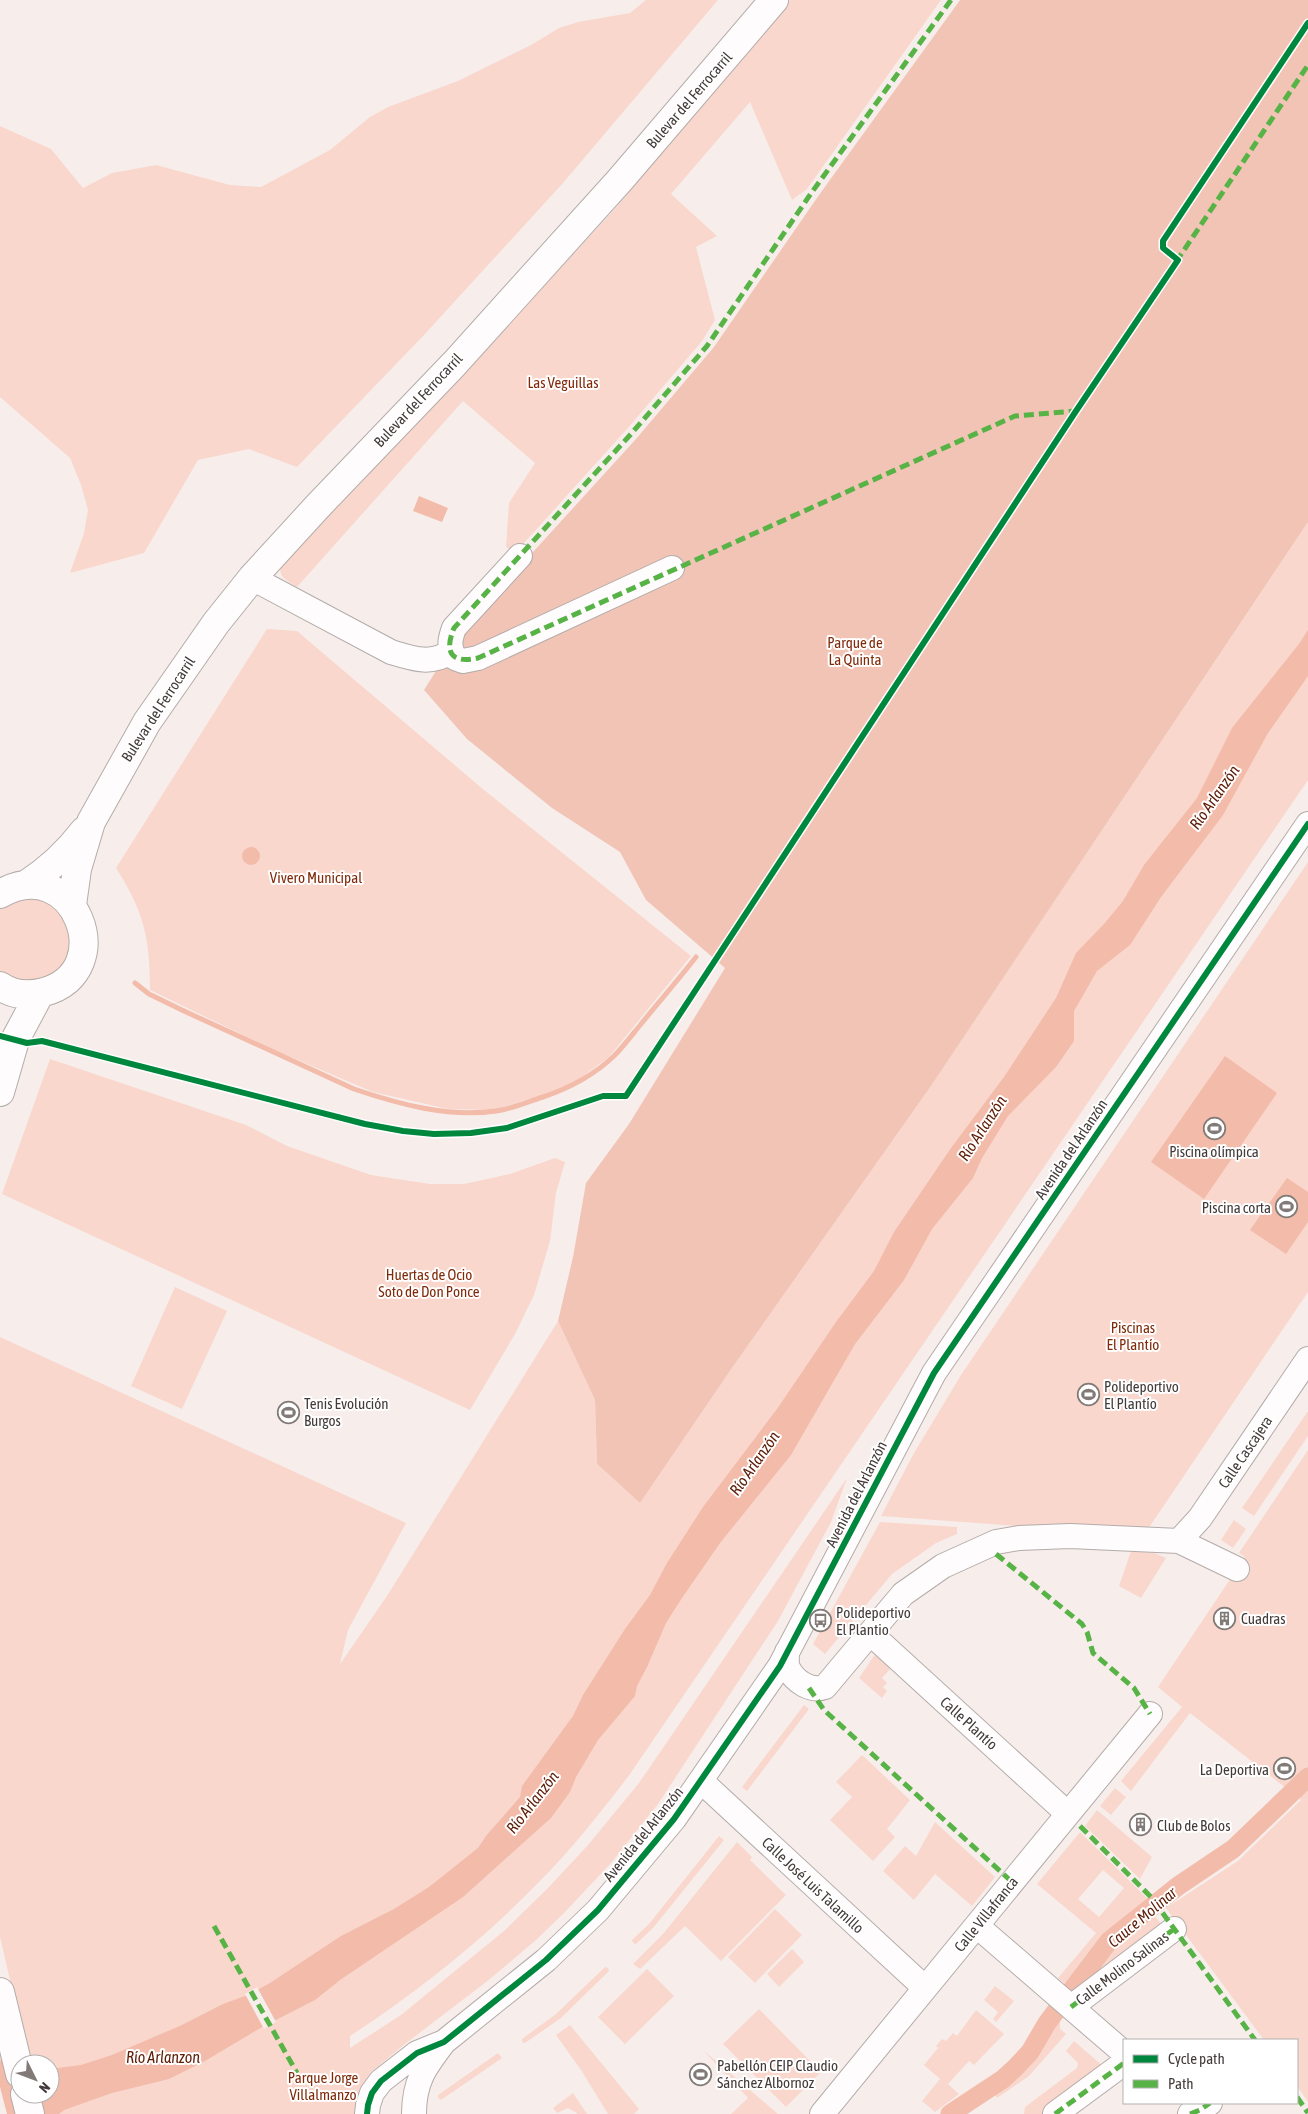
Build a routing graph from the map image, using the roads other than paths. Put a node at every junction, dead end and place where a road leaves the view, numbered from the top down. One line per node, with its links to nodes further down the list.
1 (774, 0): 4 (main road, Bulevar del Ferrocarril)
2 (520, 556): 5 (street)
3 (672, 568): 5 (street)
4 (252, 578): 5 (street); 6 (main road, Bulevar del Ferrocarril)
5 (451, 652)
6 (91, 822): 8 (main road, Bulevar del Ferrocarril); 10 (main road, Bulevar del Ferrocarril)
7 (1308, 824): 18 (street, Avenida del Arlanzón)
8 (27, 884): 9 (main road, Bulevar del Ferrocarril); 10 (main road)
9 (0, 894)
10 (72, 905): 12 (main road)
11 (0, 986): 12 (main road)
12 (40, 994): 13 (main road)
13 (0, 1092)
14 (1308, 1360): 15 (street, Calle Cascajera)
15 (1180, 1541): 16 (street); 17 (street)
16 (1237, 1569)
17 (870, 1633): 19 (street); 23 (street, Calle Plantío)
18 (787, 1652): 19 (street); 20 (street, Avenida del Arlanzón)
19 (795, 1678): 20 (street)
20 (768, 1684): 22 (street, Avenida del Arlanzón)
21 (1150, 1714): 23 (street, Calle Villafranca)
22 (701, 1781): 26 (street, Calle José Luis Talamillo); 29 (street, Avenida del Arlanzón)
23 (1068, 1814): 24 (street, Calle Villafranca)
24 (977, 1926): 26 (street, Calle Villafranca); 28 (street, Calle Molino Salinas)
25 (1174, 1929): 28 (street, Calle Molino Salinas)
26 (925, 1988): 36 (street, Calle Villafranca)
27 (0, 1992): 31 (main road)
28 (1066, 2002): 30 (street, Calle Molino Salinas)
29 (444, 2042): 34 (street, Avenida del Arlanzón); 35 (street, Avenida del Arlanzón)
30 (1123, 2052)
31 (15, 2054)
32 (1123, 2064): 37 (street)
33 (1209, 2104): 38 (street)
34 (368, 2114)
35 (414, 2114)
36 (822, 2114)
37 (1054, 2114)
38 (1190, 2114)

